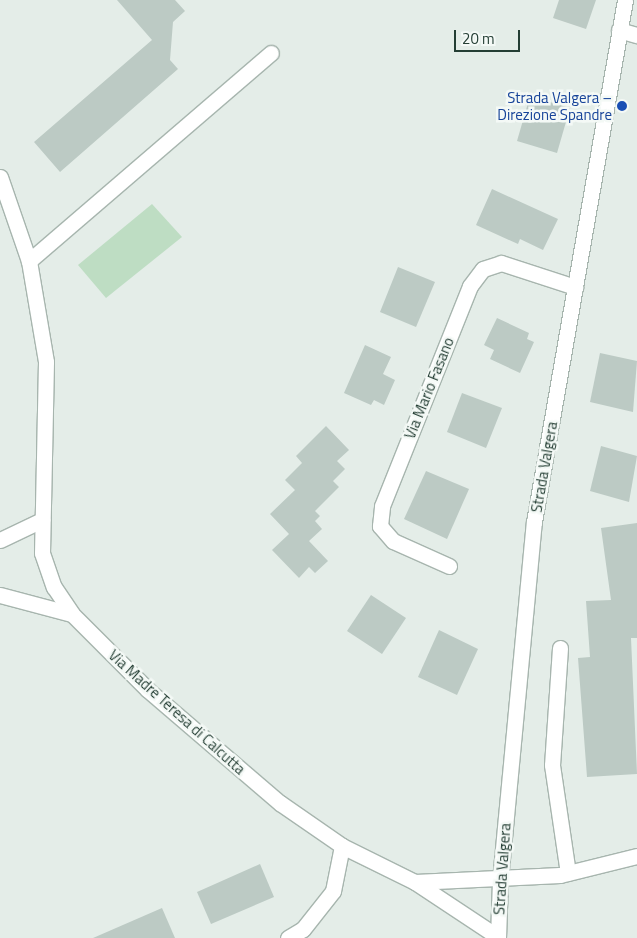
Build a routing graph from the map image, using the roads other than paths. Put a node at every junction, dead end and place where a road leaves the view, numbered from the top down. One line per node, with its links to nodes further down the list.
1 (625, 0): 2 (street, Strada Valgera)
2 (619, 30): 3 (street); 7 (street, Strada Valgera)
3 (637, 35)
4 (272, 53): 6 (street)
5 (0, 177): 6 (street, Via Madre Teresa di Calcutta)
6 (29, 261): 8 (street, Via Madre Teresa di Calcutta)
7 (576, 287): 10 (street, Via Mario Fasano); 17 (street, Strada Valgera)
8 (42, 520): 9 (street); 12 (street, Via Madre Teresa di Calcutta)
9 (0, 540)
10 (449, 566)
11 (0, 595): 12 (street)
12 (72, 614): 14 (street, Via Madre Teresa di Calcutta)
13 (560, 648): 16 (street)
14 (342, 846): 18 (street, Via Madre Teresa di Calcutta); 19 (street)
15 (637, 856): 16 (street, Via Madre Teresa di Calcutta)
16 (568, 873): 17 (street, Via Madre Teresa di Calcutta)
17 (500, 880): 18 (street, Via Madre Teresa di Calcutta); 20 (street, Strada Valgera)
18 (415, 882): 20 (street, Via Madre Teresa di Calcutta)
19 (288, 938)
20 (498, 938)

